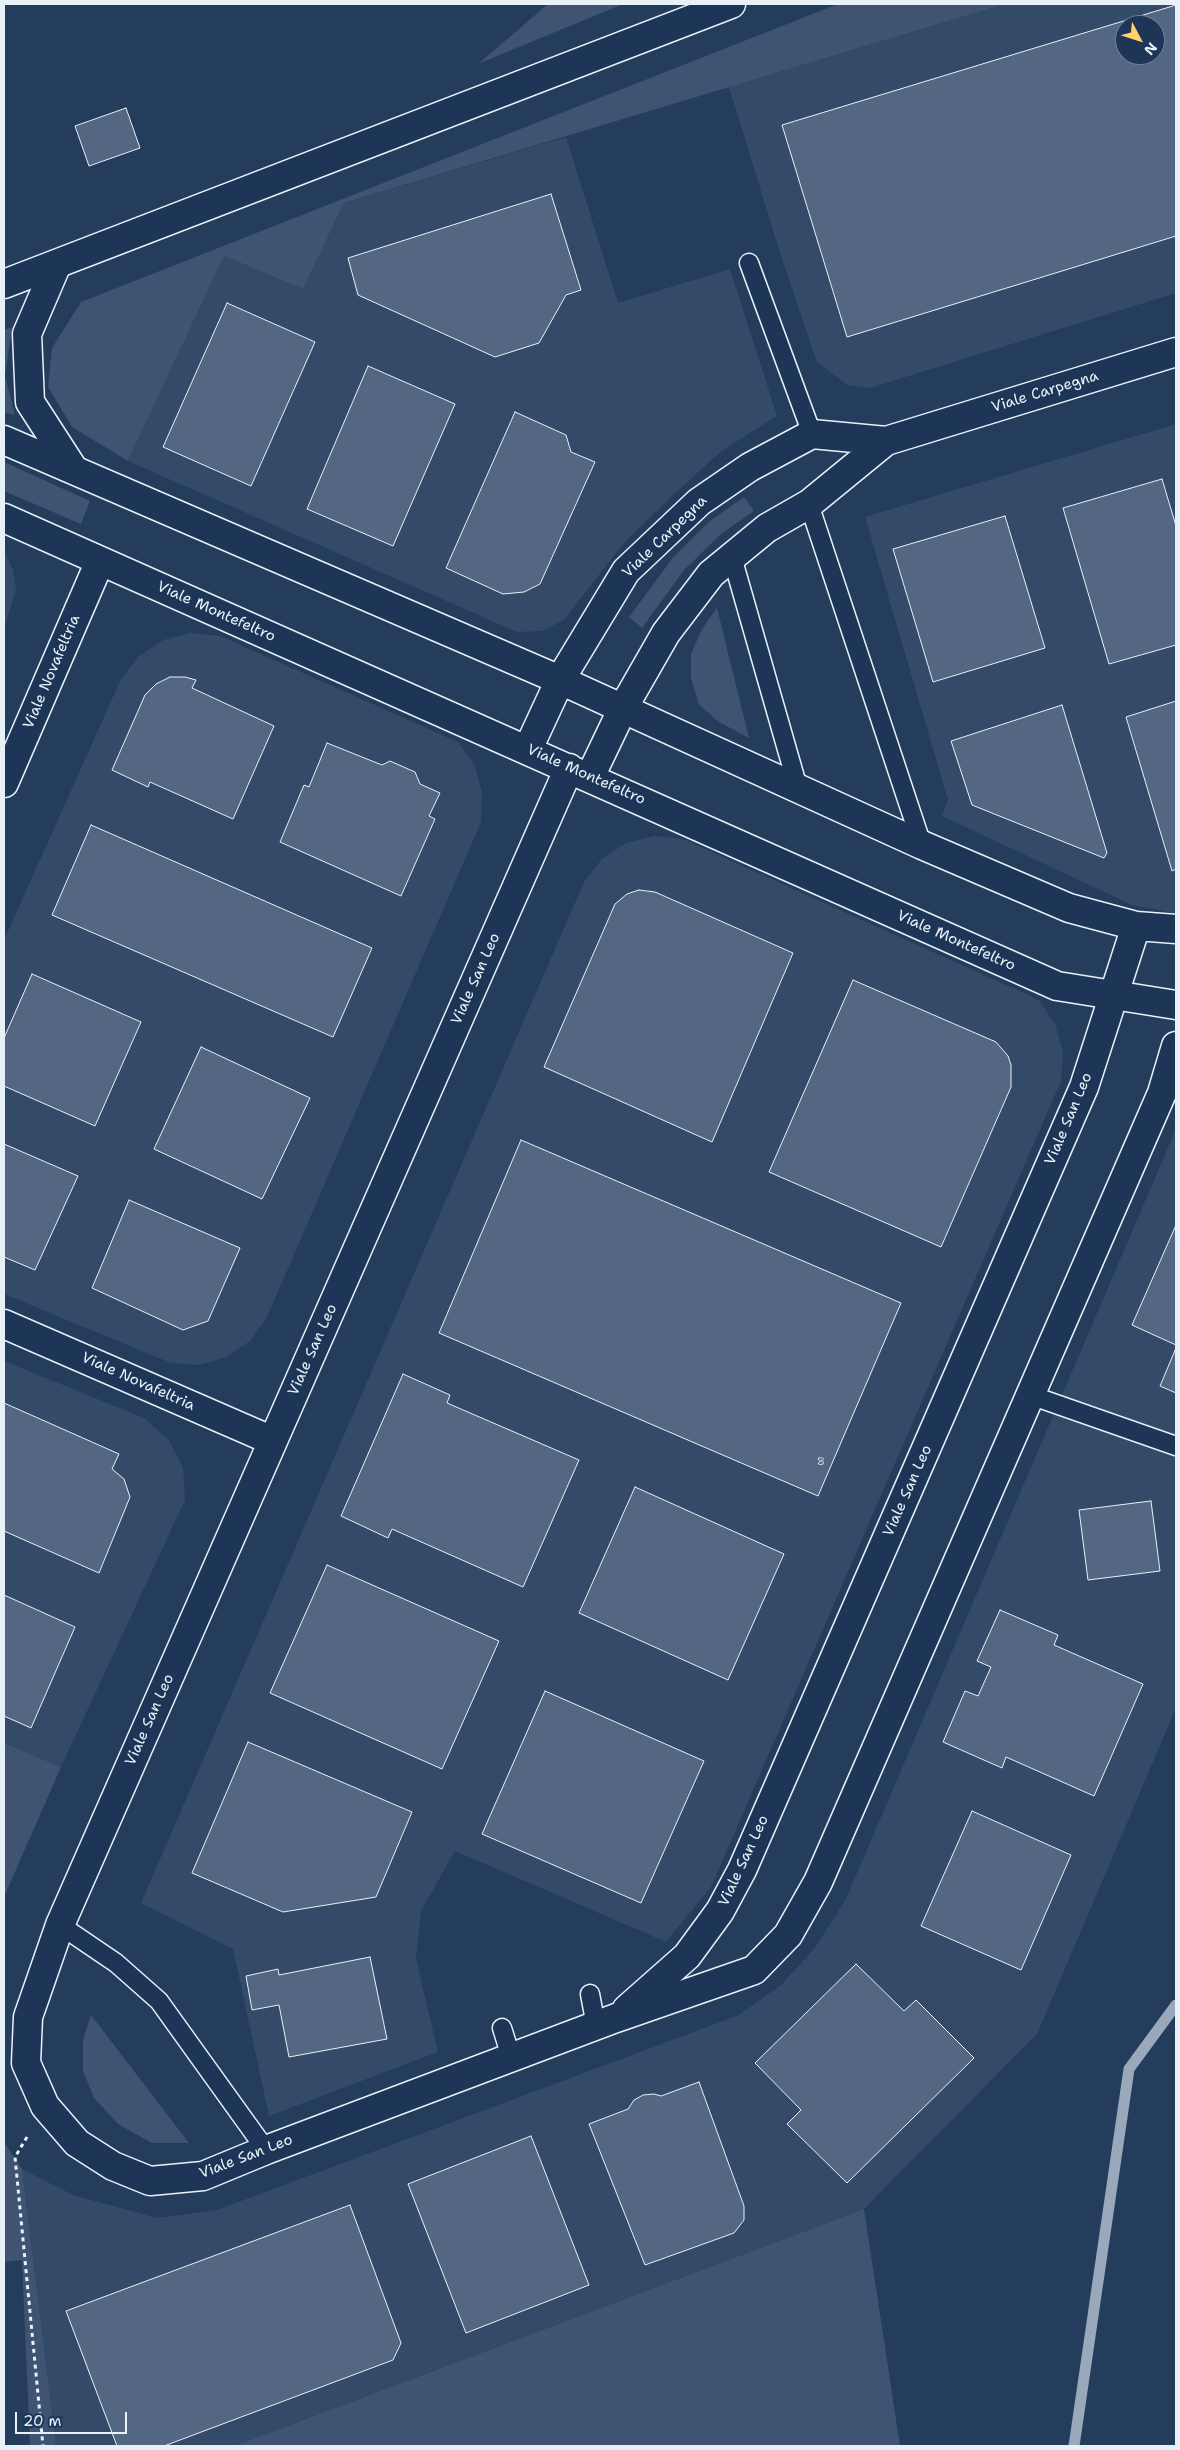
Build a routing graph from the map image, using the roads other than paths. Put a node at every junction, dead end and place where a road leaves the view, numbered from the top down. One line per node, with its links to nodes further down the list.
1 (731, 4): 3 (street)
2 (748, 262): 6 (lane)
3 (57, 264): 4 (street); 9 (street)
4 (4, 284)
5 (1176, 352): 8 (street, Viale Carpegna)
6 (812, 434): 8 (street, Viale Carpegna); 14 (street, Viale Carpegna)
7 (4, 440): 9 (street)
8 (886, 441): 10 (street, Viale Carpegna)
9 (72, 467): 14 (street)
10 (809, 504): 12 (street, Viale Carpegna); 20 (lane)
11 (4, 518): 13 (street, Viale Montefeltro)
12 (732, 557): 15 (street, Viale Carpegna); 19 (lane)
13 (100, 561): 16 (street, Viale Montefeltro); 18 (street, Viale Novafeltria)
14 (560, 680): 15 (street); 16 (street, Viale Carpegna)
15 (623, 708): 17 (street, Viale Carpegna); 19 (street)
16 (528, 749): 17 (street, Viale Montefeltro)
17 (580, 773): 23 (street, Viale Montefeltro); 28 (street, Viale San Leo)
18 (4, 783)
19 (798, 788): 20 (street)
20 (922, 845): 21 (street)
21 (1136, 926): 22 (street); 23 (street, Viale San Leo)
22 (1176, 928)
23 (1114, 996): 24 (street, Viale Montefeltro); 32 (street, Viale San Leo)
24 (1176, 1005)
25 (1176, 1046): 27 (street, Viale San Leo)
26 (4, 1324): 28 (street, Viale Novafeltria)
27 (1030, 1395): 29 (lane); 32 (street, Viale San Leo)
28 (273, 1441): 30 (street, Viale San Leo)
29 (1176, 1446)
30 (60, 1924): 35 (lane); 35 (street, Viale San Leo)
31 (590, 1994): 32 (lane)
32 (606, 2022): 34 (street, Viale San Leo)
33 (502, 2028): 34 (lane)
34 (511, 2057): 35 (street, Viale San Leo)
35 (266, 2150)

